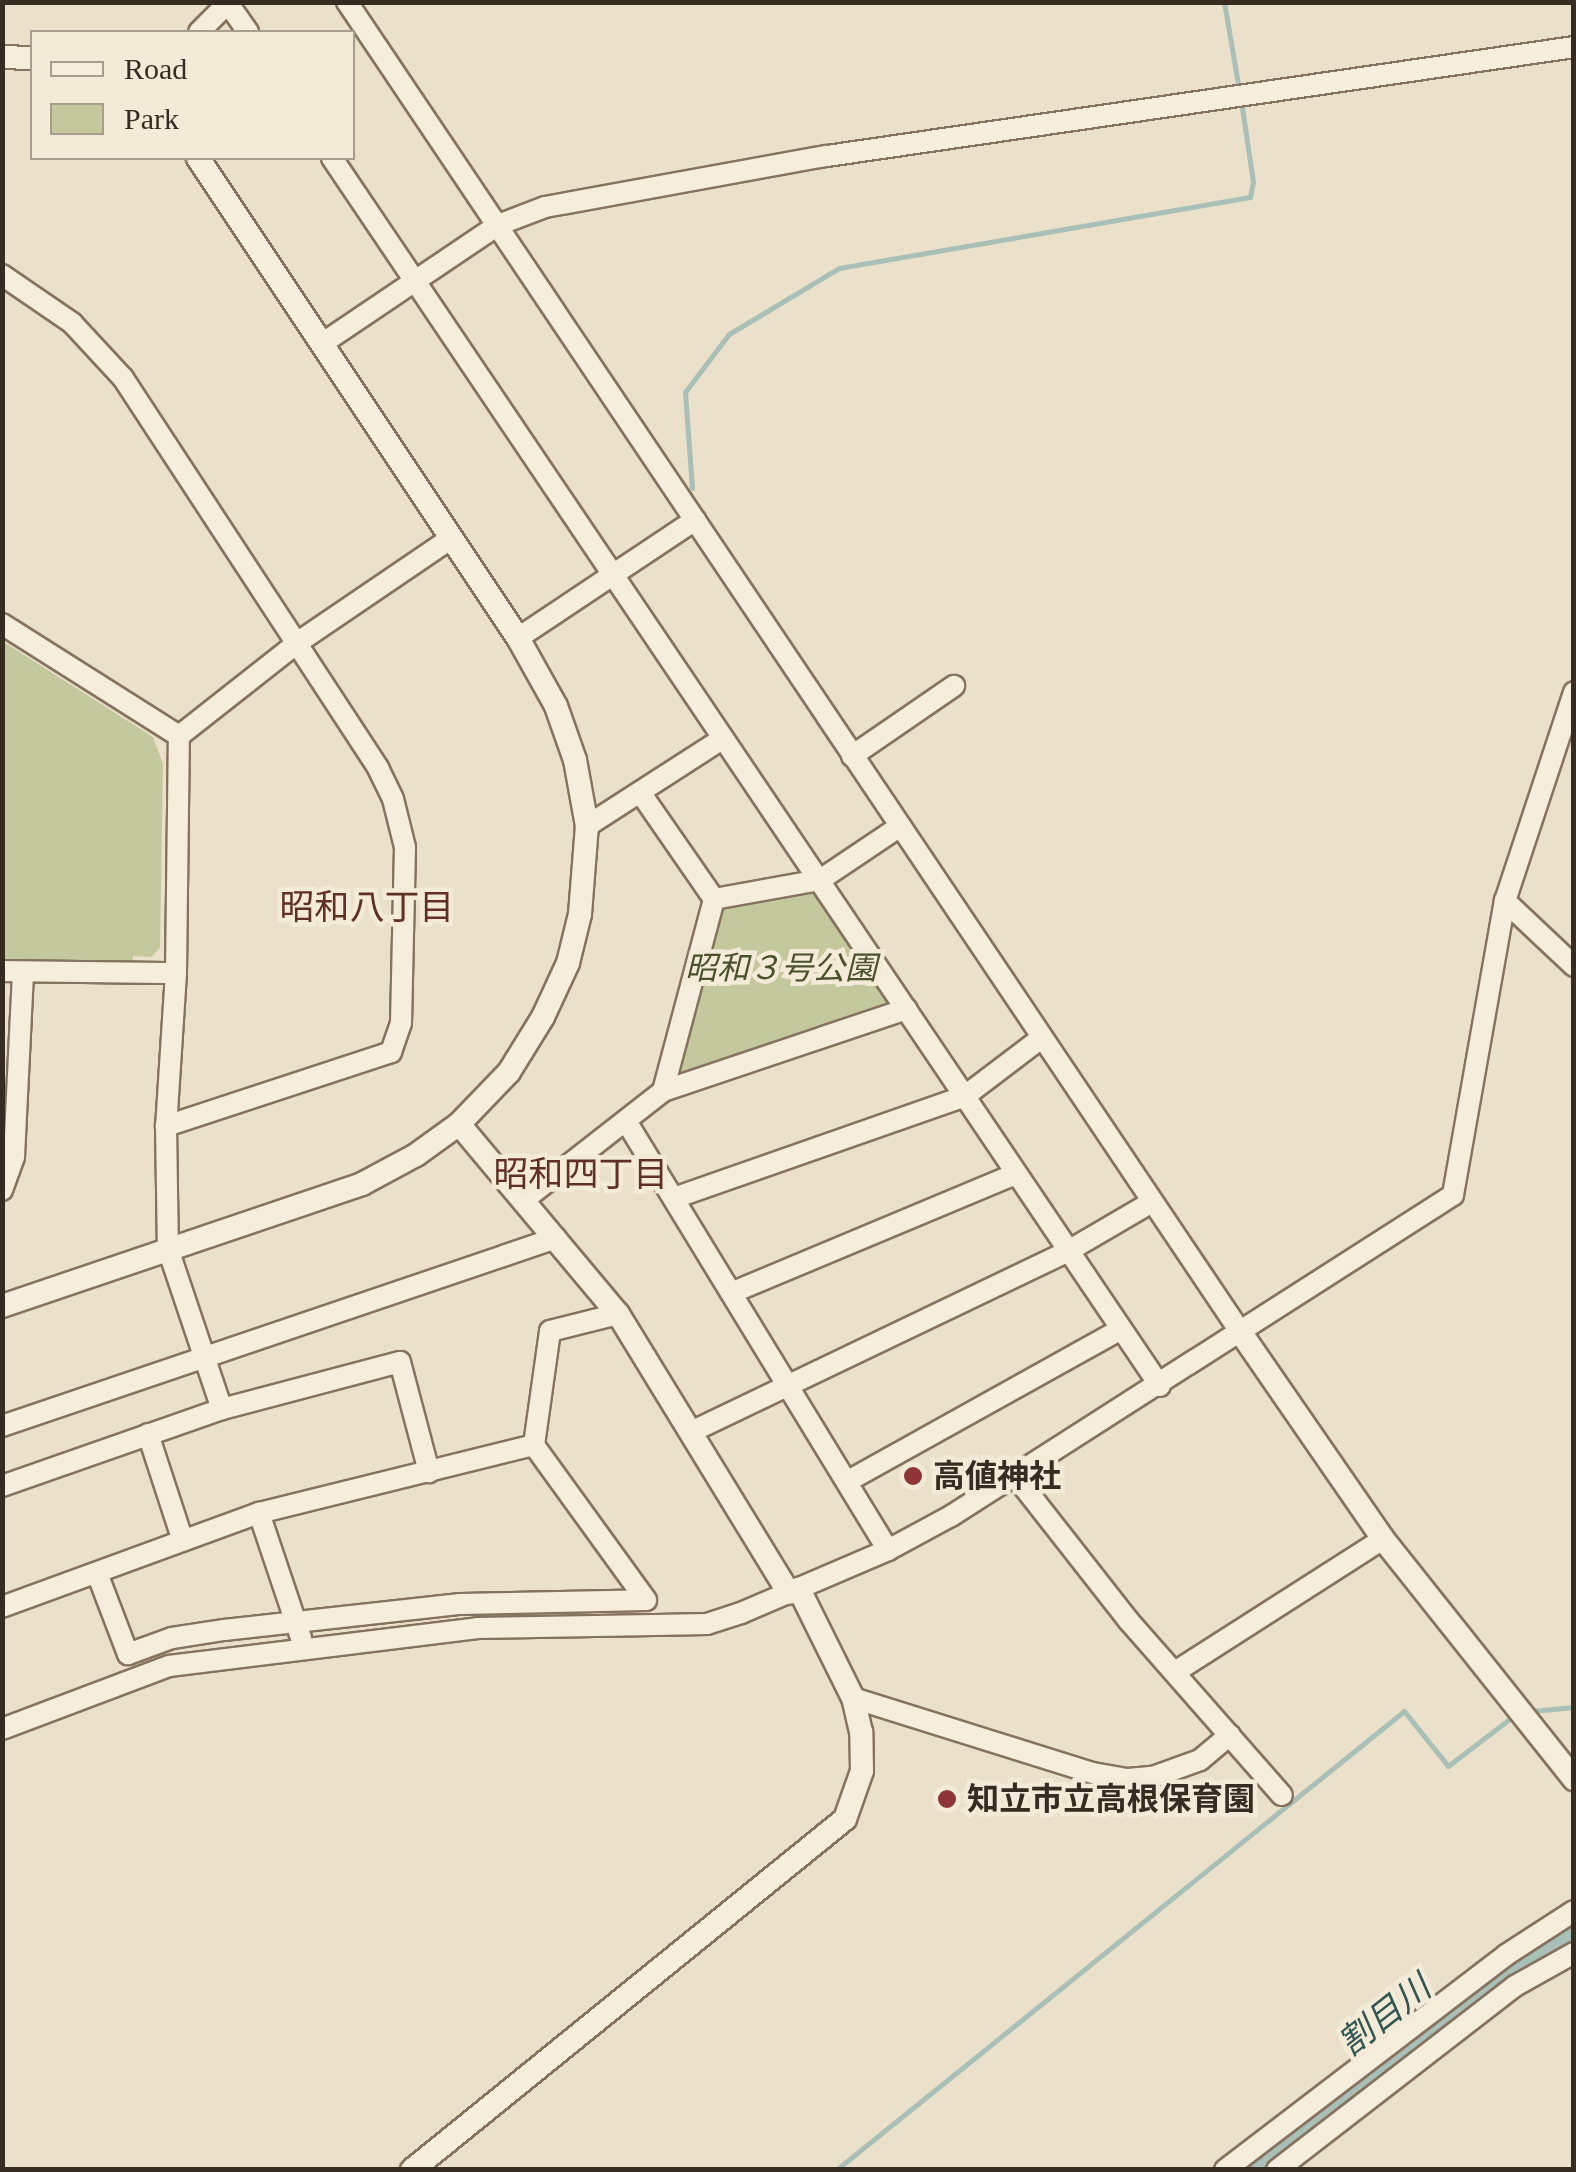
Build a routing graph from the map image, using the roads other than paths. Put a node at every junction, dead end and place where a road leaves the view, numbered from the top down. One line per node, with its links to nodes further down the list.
1 (347, 2): 10 (street)
2 (228, 3): 3 (street); 4 (street)
3 (201, 30)
4 (247, 30)
5 (1574, 47): 10 (street)
6 (2, 57): 7 (street)
7 (30, 58)
8 (199, 160): 13 (street)
9 (333, 160): 12 (street)
10 (498, 225): 12 (street); 14 (street)
11 (2, 275): 19 (street)
12 (415, 282): 13 (street); 16 (street)
13 (323, 343): 15 (street)
14 (695, 520): 16 (street); 24 (street)
15 (450, 539): 18 (street); 19 (street)
16 (612, 575): 18 (street); 23 (street)
17 (2, 624): 22 (street)
18 (518, 638): 26 (street)
19 (296, 643): 22 (street); 40 (street)
20 (954, 686): 24 (street)
21 (1574, 692): 30 (street)
22 (179, 736): 33 (street)
23 (722, 738): 25 (street); 28 (street)
24 (852, 756): 27 (street)
25 (640, 792): 26 (street); 29 (street)
26 (587, 826): 39 (street)
27 (900, 827): 28 (street); 35 (street)
28 (820, 880): 29 (street); 34 (street)
29 (714, 899): 36 (street)
30 (1505, 901): 31 (street); 53 (street)
31 (1574, 966)
32 (13, 972): 33 (street); 42 (street)
33 (176, 973): 40 (street)
34 (907, 1009): 36 (street); 37 (street)
35 (1040, 1039): 37 (street); 45 (street)
36 (663, 1090): 38 (street)
37 (965, 1096): 41 (street); 43 (street)
38 (626, 1121): 43 (street); 44 (street)
39 (460, 1124): 44 (street); 47 (street)
40 (166, 1126): 47 (street)
41 (1016, 1174): 48 (street); 49 (street)
42 (2, 1190)
43 (674, 1198): 49 (street)
44 (525, 1199): 46 (street)
45 (1150, 1202): 48 (street); 53 (street)
46 (556, 1238): 51 (street); 54 (street)
47 (168, 1249): 50 (street); 54 (street)
48 (1068, 1251): 52 (street); 55 (street)
49 (730, 1293): 55 (street)
50 (2, 1306)
51 (618, 1314): 59 (street); 61 (street)
52 (1121, 1329): 56 (street); 64 (street)
53 (1241, 1333): 56 (street); 68 (street)
54 (205, 1356): 57 (street); 58 (street)
55 (787, 1386): 59 (street); 64 (street)
56 (1160, 1386): 63 (street)
57 (222, 1409): 60 (street); 62 (street)
58 (2, 1426)
59 (693, 1431): 71 (street)
60 (148, 1434): 65 (street); 67 (street)
61 (534, 1445): 62 (street); 73 (street)
62 (429, 1472): 66 (street)
63 (1016, 1477): 69 (street); 75 (street)
64 (848, 1481): 69 (street)
65 (2, 1486)
66 (258, 1513): 67 (street); 73 (street)
67 (182, 1538): 70 (street)
68 (1383, 1540): 75 (street); 79 (street)
69 (888, 1550): 71 (street)
70 (97, 1573): 72 (street); 73 (street)
71 (794, 1591): 74 (street); 76 (street)
72 (2, 1607)
73 (300, 1626): 74 (street)
74 (305, 1649): 77 (street)
75 (1174, 1672): 78 (street)
76 (853, 1698): 78 (street); 83 (street)
77 (2, 1729)
78 (1230, 1735): 80 (street)
79 (1574, 1779)
80 (1282, 1796)
81 (1574, 1911): 84 (street)
82 (1574, 1953): 85 (street)
83 (412, 2170)
84 (1224, 2170)
85 (1277, 2170)

